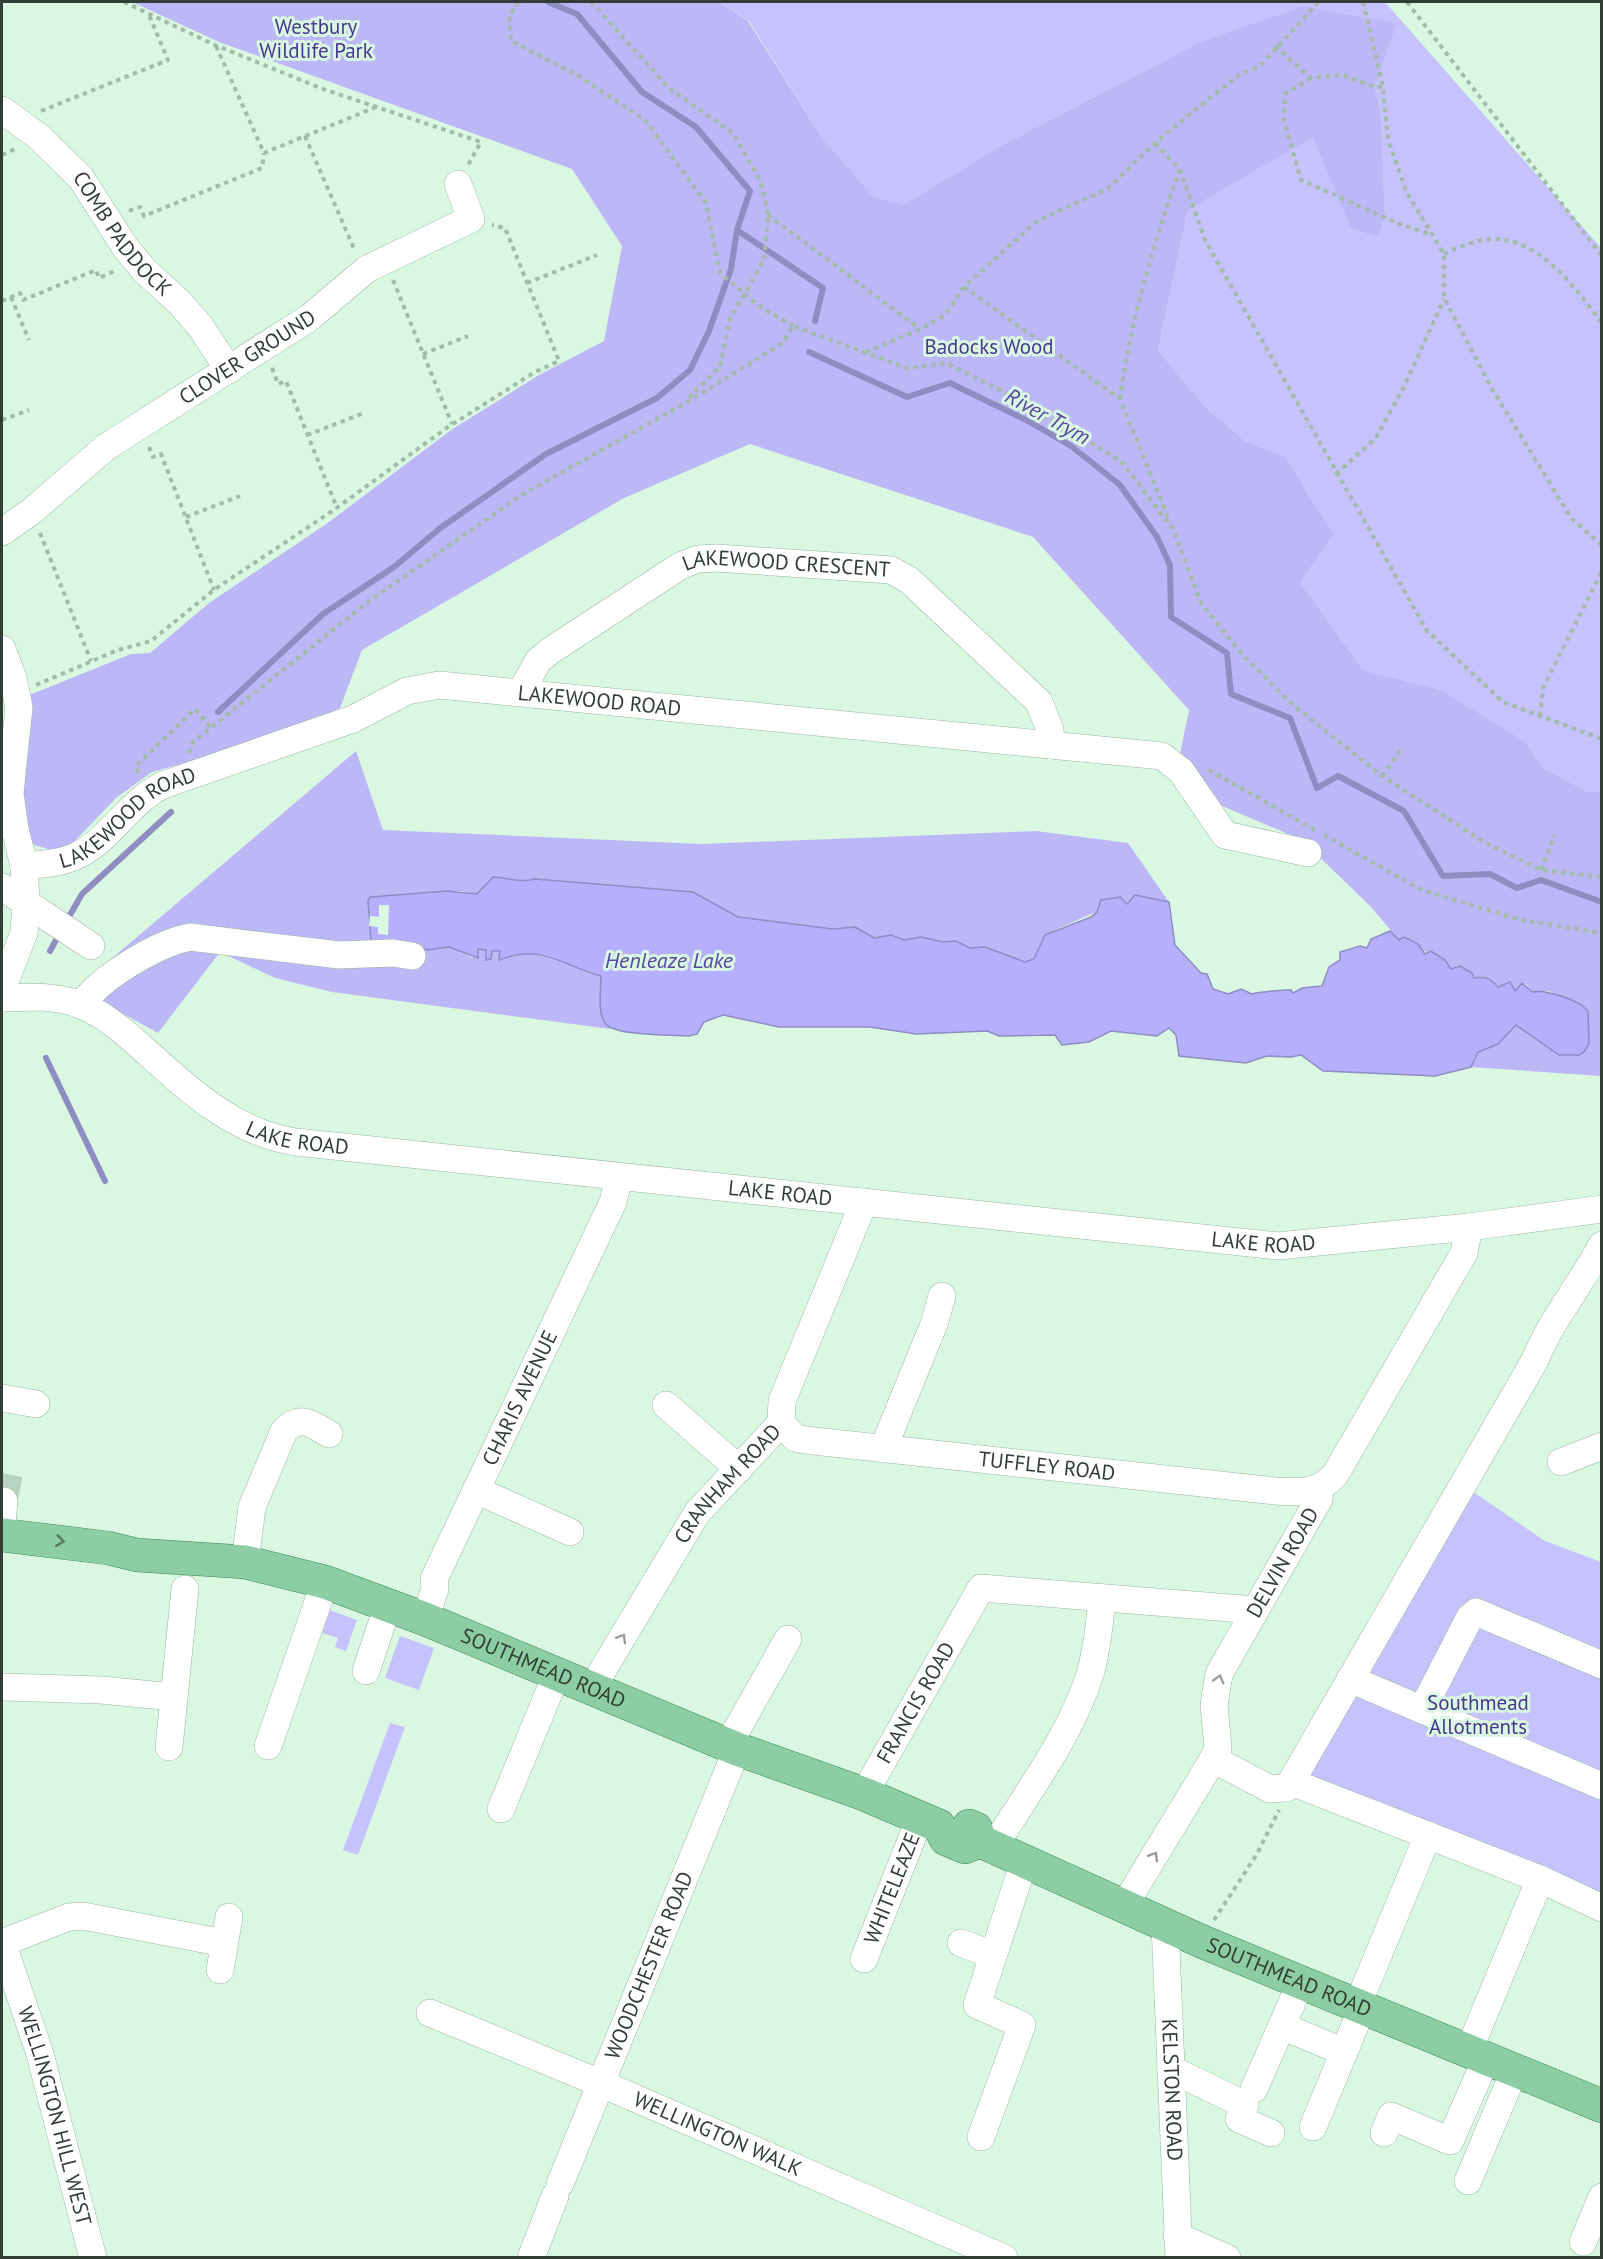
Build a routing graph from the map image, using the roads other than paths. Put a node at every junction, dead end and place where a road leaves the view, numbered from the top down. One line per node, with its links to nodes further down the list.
1 (9, 115): 3 (street, COMB PADDOCK)
2 (458, 184): 3 (street, CLOVER GROUND)
3 (229, 370): 4 (street, CLOVER GROUND)
4 (2, 532)
5 (2, 649): 9 (street)
6 (521, 692): 7 (street, LAKEWOOD ROAD); 7 (street, LAKEWOOD CRESCENT); 9 (street, LAKEWOOD ROAD)
7 (1051, 745): 8 (street, LAKEWOOD ROAD)
8 (1308, 853)
9 (24, 866): 11 (street)
10 (2, 887): 11 (street)
11 (26, 901): 12 (street); 14 (street)
12 (91, 946)
13 (412, 956): 16 (street)
14 (2, 989)
15 (2, 998): 16 (street, LAKE ROAD)
16 (81, 1005): 17 (street, LAKE ROAD)
17 (619, 1177): 18 (street, LAKE ROAD); 33 (street, CHARIS AVENUE)
18 (864, 1202): 20 (street, LAKE ROAD); 26 (street, CRANHAM ROAD)
19 (1602, 1209): 20 (street, LAKE ROAD)
20 (1469, 1227): 32 (street, DELVIN ROAD)
21 (1602, 1245): 49 (street)
22 (942, 1296): 29 (street)
23 (2, 1398): 24 (street)
24 (36, 1404)
25 (666, 1405): 31 (street)
26 (781, 1423): 29 (street, TUFFLEY ROAD); 31 (street, CRANHAM ROAD)
27 (329, 1434): 38 (street)
28 (1602, 1446): 30 (street)
29 (883, 1449): 32 (street, TUFFLEY ROAD)
30 (1561, 1462)
31 (739, 1468): 51 (street, CRANHAM ROAD, one-way to 31)
32 (1320, 1488): 43 (street, DELVIN ROAD)
33 (476, 1490): 34 (street); 44 (street, CHARIS AVENUE)
34 (570, 1532)
35 (2, 1535): 36 (main road, SOUTHMEAD ROAD, one-way to 36)
36 (137, 1555): 37 (main road, SOUTHMEAD ROAD); 38 (main road, SOUTHMEAD ROAD)
37 (2, 1556)
38 (245, 1562): 39 (main road, SOUTHMEAD ROAD)
39 (326, 1582): 42 (main road, SOUTHMEAD ROAD); 54 (street)
40 (185, 1589): 52 (street)
41 (1102, 1598): 43 (street); 60 (street, FRANCIS ROAD); 64 (street)
42 (388, 1605): 44 (main road, SOUTHMEAD ROAD); 47 (street)
43 (1255, 1610): 57 (street, DELVIN ROAD, one-way to 43)
44 (425, 1619): 48 (main road, SOUTHMEAD ROAD)
45 (788, 1639): 56 (street, WOODCHESTER ROAD)
46 (1602, 1665): 53 (street)
47 (366, 1671)
48 (557, 1673): 51 (main road, SOUTHMEAD ROAD); 61 (street)
49 (1350, 1679): 53 (street); 58 (street)
50 (2, 1687): 52 (street)
51 (592, 1688): 56 (main road, SOUTHMEAD ROAD)
52 (174, 1697): 55 (street)
53 (1422, 1710): 59 (street)
54 (268, 1746)
55 (169, 1747)
56 (733, 1747): 60 (main road, SOUTHMEAD ROAD); 82 (street, WOODCHESTER ROAD)
57 (1213, 1759): 58 (street); 67 (street, DELVIN ROAD, one-way to 57)
58 (1288, 1785): 63 (street)
59 (1602, 1786)
60 (864, 1794): 62 (main road, SOUTHMEAD ROAD)
61 (501, 1809)
62 (930, 1822): 64 (main road, SOUTHMEAD ROAD); 73 (street, WHITELEAZE)
63 (1428, 1835): 66 (street); 76 (street)
64 (987, 1844): 65 (main road, SOUTHMEAD ROAD)
65 (1025, 1860): 67 (main road, SOUTHMEAD ROAD); 72 (street)
66 (1540, 1879): 68 (street); 80 (street)
67 (1124, 1906): 69 (main road, SOUTHMEAD ROAD)
68 (1602, 1908)
69 (1165, 1924): 75 (main road, SOUTHMEAD ROAD); 81 (street, KELSTON ROAD)
70 (2, 1942): 74 (street); 93 (street, WELLINGTON HILL WEST)
71 (961, 1943): 72 (street)
72 (993, 1955): 88 (street)
73 (864, 1959)
74 (220, 1970)
75 (1301, 1982): 76 (main road, SOUTHMEAD ROAD); 83 (street)
76 (1361, 2005): 79 (street); 80 (main road, SOUTHMEAD ROAD)
77 (430, 2013): 82 (street, WELLINGTON WALK)
78 (1289, 2029): 79 (street)
79 (1344, 2052): 85 (street)
80 (1491, 2059): 84 (main road, SOUTHMEAD ROAD); 87 (street); 89 (street)
81 (1171, 2069): 86 (street); 92 (street, KELSTON ROAD)
82 (600, 2083): 94 (street, WOODCHESTER ROAD); 95 (street, WELLINGTON WALK)
83 (1254, 2089)
84 (1602, 2106)
85 (1313, 2127)
86 (1271, 2133)
87 (1384, 2133)
88 (981, 2137)
89 (1468, 2181)
90 (1602, 2197): 91 (street)
91 (1583, 2242)
92 (1178, 2247): 96 (street)
93 (93, 2258)
94 (531, 2258)
95 (1004, 2258)
96 (1227, 2258)

